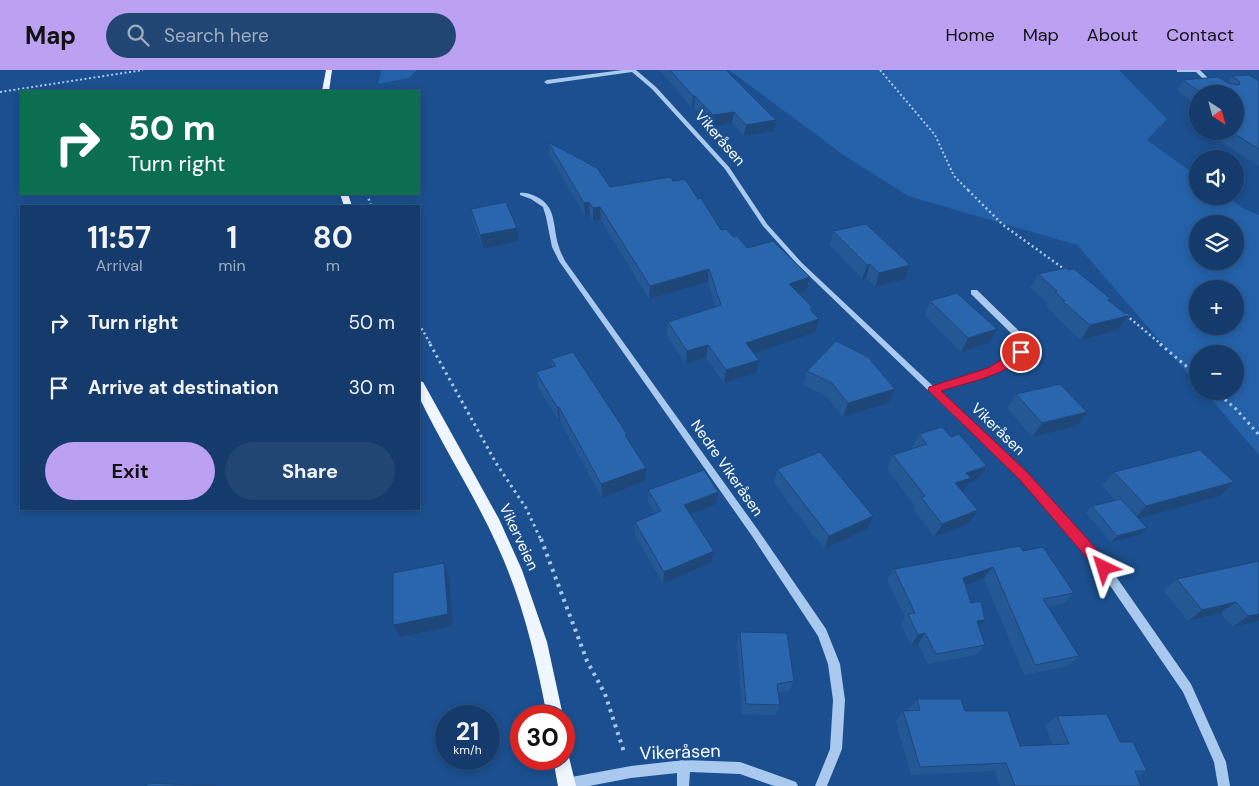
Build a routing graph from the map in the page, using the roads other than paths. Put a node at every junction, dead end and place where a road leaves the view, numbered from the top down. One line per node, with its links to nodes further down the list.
1 (329, 70): 7 (main road)
2 (633, 70): 5 (street); 11 (street, Vikeråsen)
3 (1197, 70): 4 (street); 6 (street)
4 (1179, 71)
5 (547, 82)
6 (1216, 85)
7 (325, 90)
8 (522, 194): 18 (street, Nedre Vikeråsen)
9 (974, 292): 11 (street)
10 (420, 387): 12 (main road, Vikerveien)
11 (933, 390): 19 (street, Vikeråsen)
12 (554, 705)
13 (684, 766): 15 (street, Vikeråsen); 16 (street); 17 (street, Vikeråsen)
14 (564, 770): 15 (main road)
15 (567, 785)
16 (683, 786)
17 (792, 786)
18 (821, 786)
19 (1224, 786)

